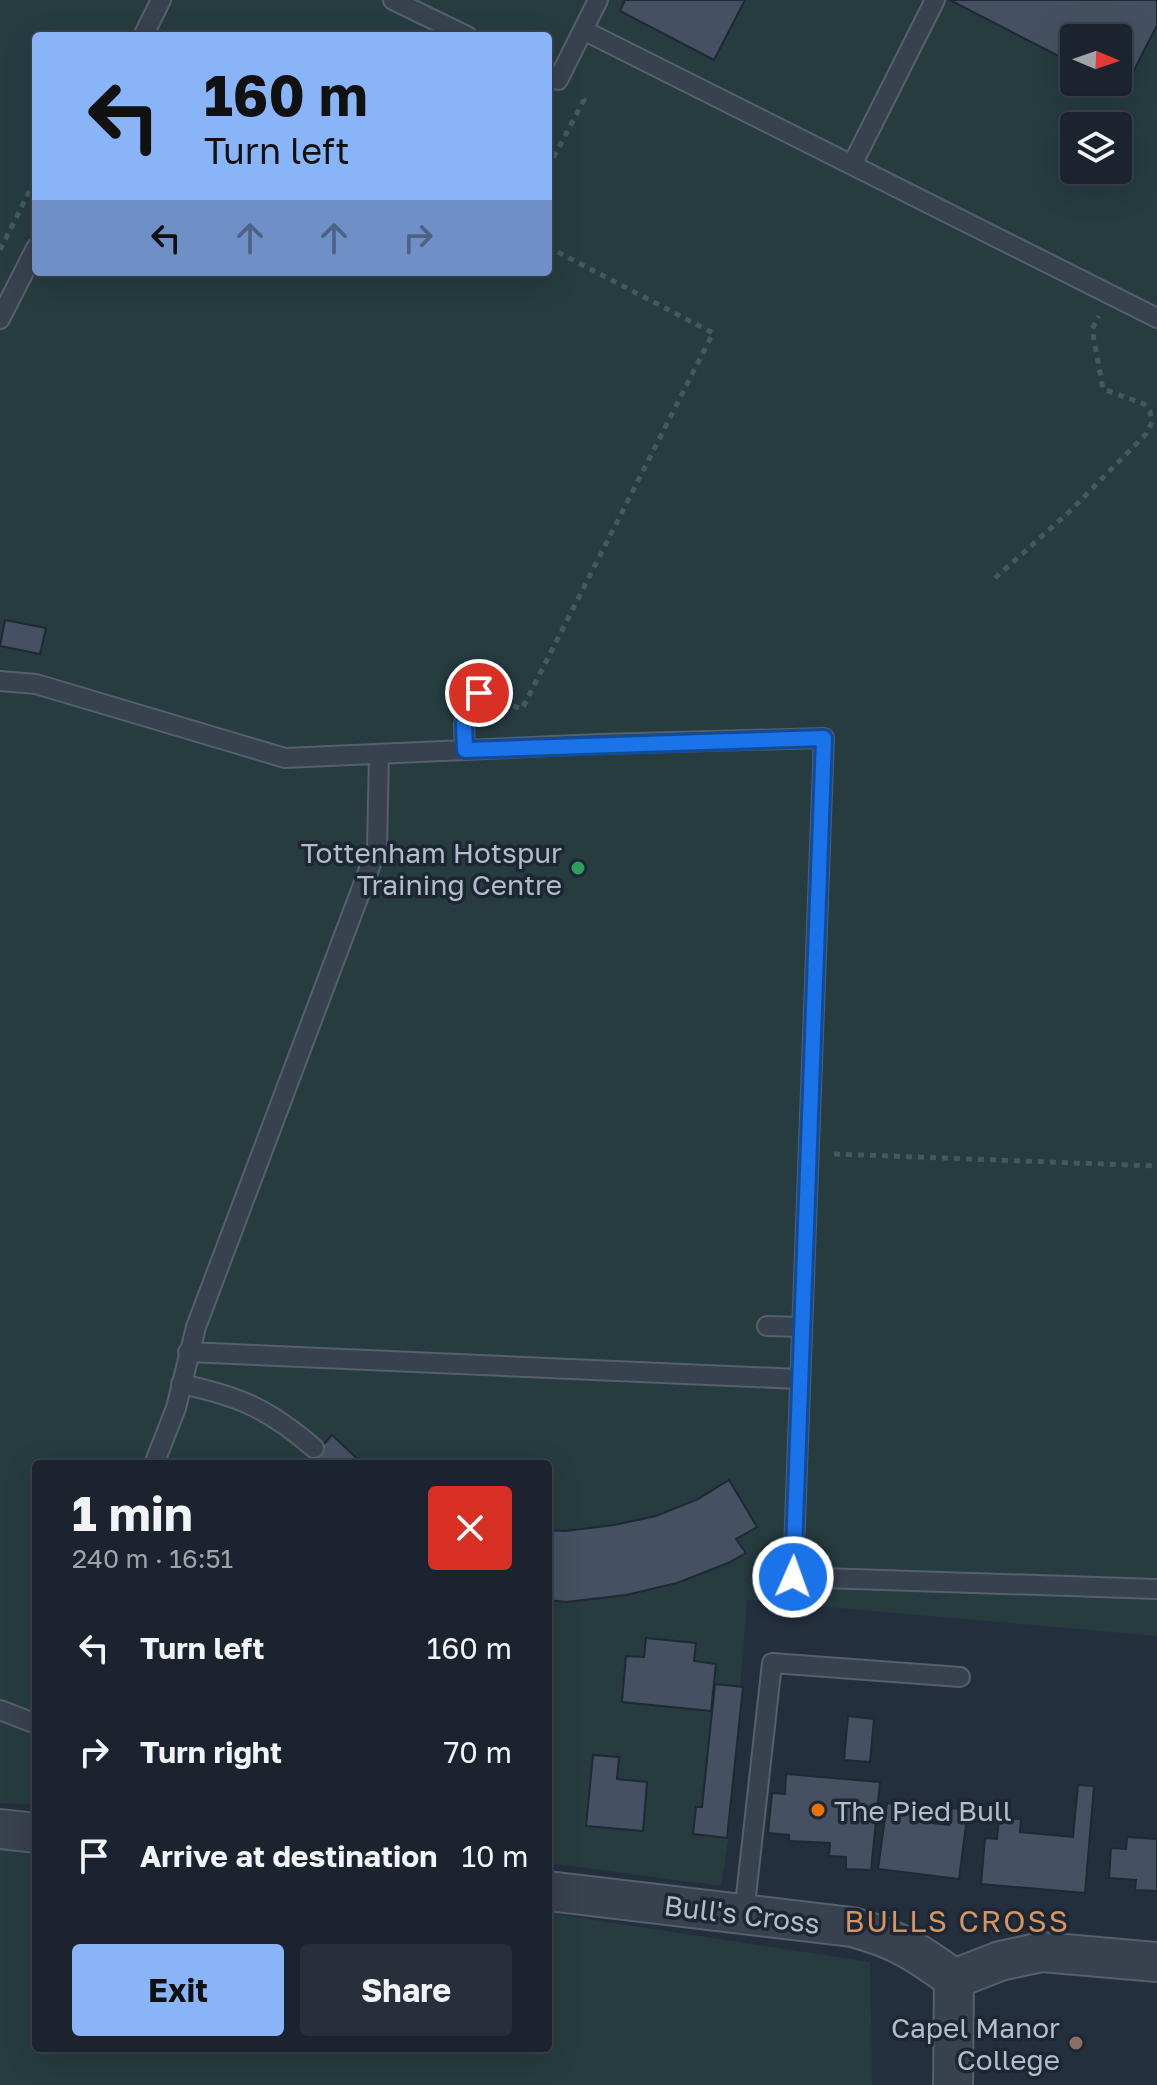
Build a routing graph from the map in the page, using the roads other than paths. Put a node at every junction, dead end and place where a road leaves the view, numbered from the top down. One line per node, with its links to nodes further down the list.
1 (160, 0): 6 (lane)
2 (393, 0): 7 (lane)
3 (598, 0): 5 (lane)
4 (935, 0): 9 (lane)
5 (583, 30): 8 (lane); 9 (lane)
6 (145, 32)
7 (459, 32)
8 (553, 78)
9 (852, 165): 11 (lane)
10 (32, 256): 12 (lane)
11 (1157, 318)
12 (0, 319)
13 (0, 681): 16 (lane)
14 (479, 693): 15 (lane)
15 (465, 750): 16 (lane); 18 (lane)
16 (379, 755): 19 (lane)
17 (767, 1326): 18 (lane)
18 (801, 1327): 20 (lane)
19 (188, 1352): 20 (lane); 21 (lane)
20 (799, 1379): 24 (lane)
21 (181, 1384): 22 (lane); 23 (lane)
22 (314, 1448)
23 (156, 1460)
24 (1157, 1589)
25 (960, 1677): 31 (lane)
26 (0, 1710): 27 (lane)
27 (32, 1721)
28 (0, 1829): 29 (street)
29 (32, 1833)
30 (552, 1891): 31 (street, Bull's Cross)
31 (744, 1914): 33 (street, Bull's Cross)
32 (1157, 1962): 33 (street)
33 (954, 1979): 34 (street)
34 (953, 2085)

